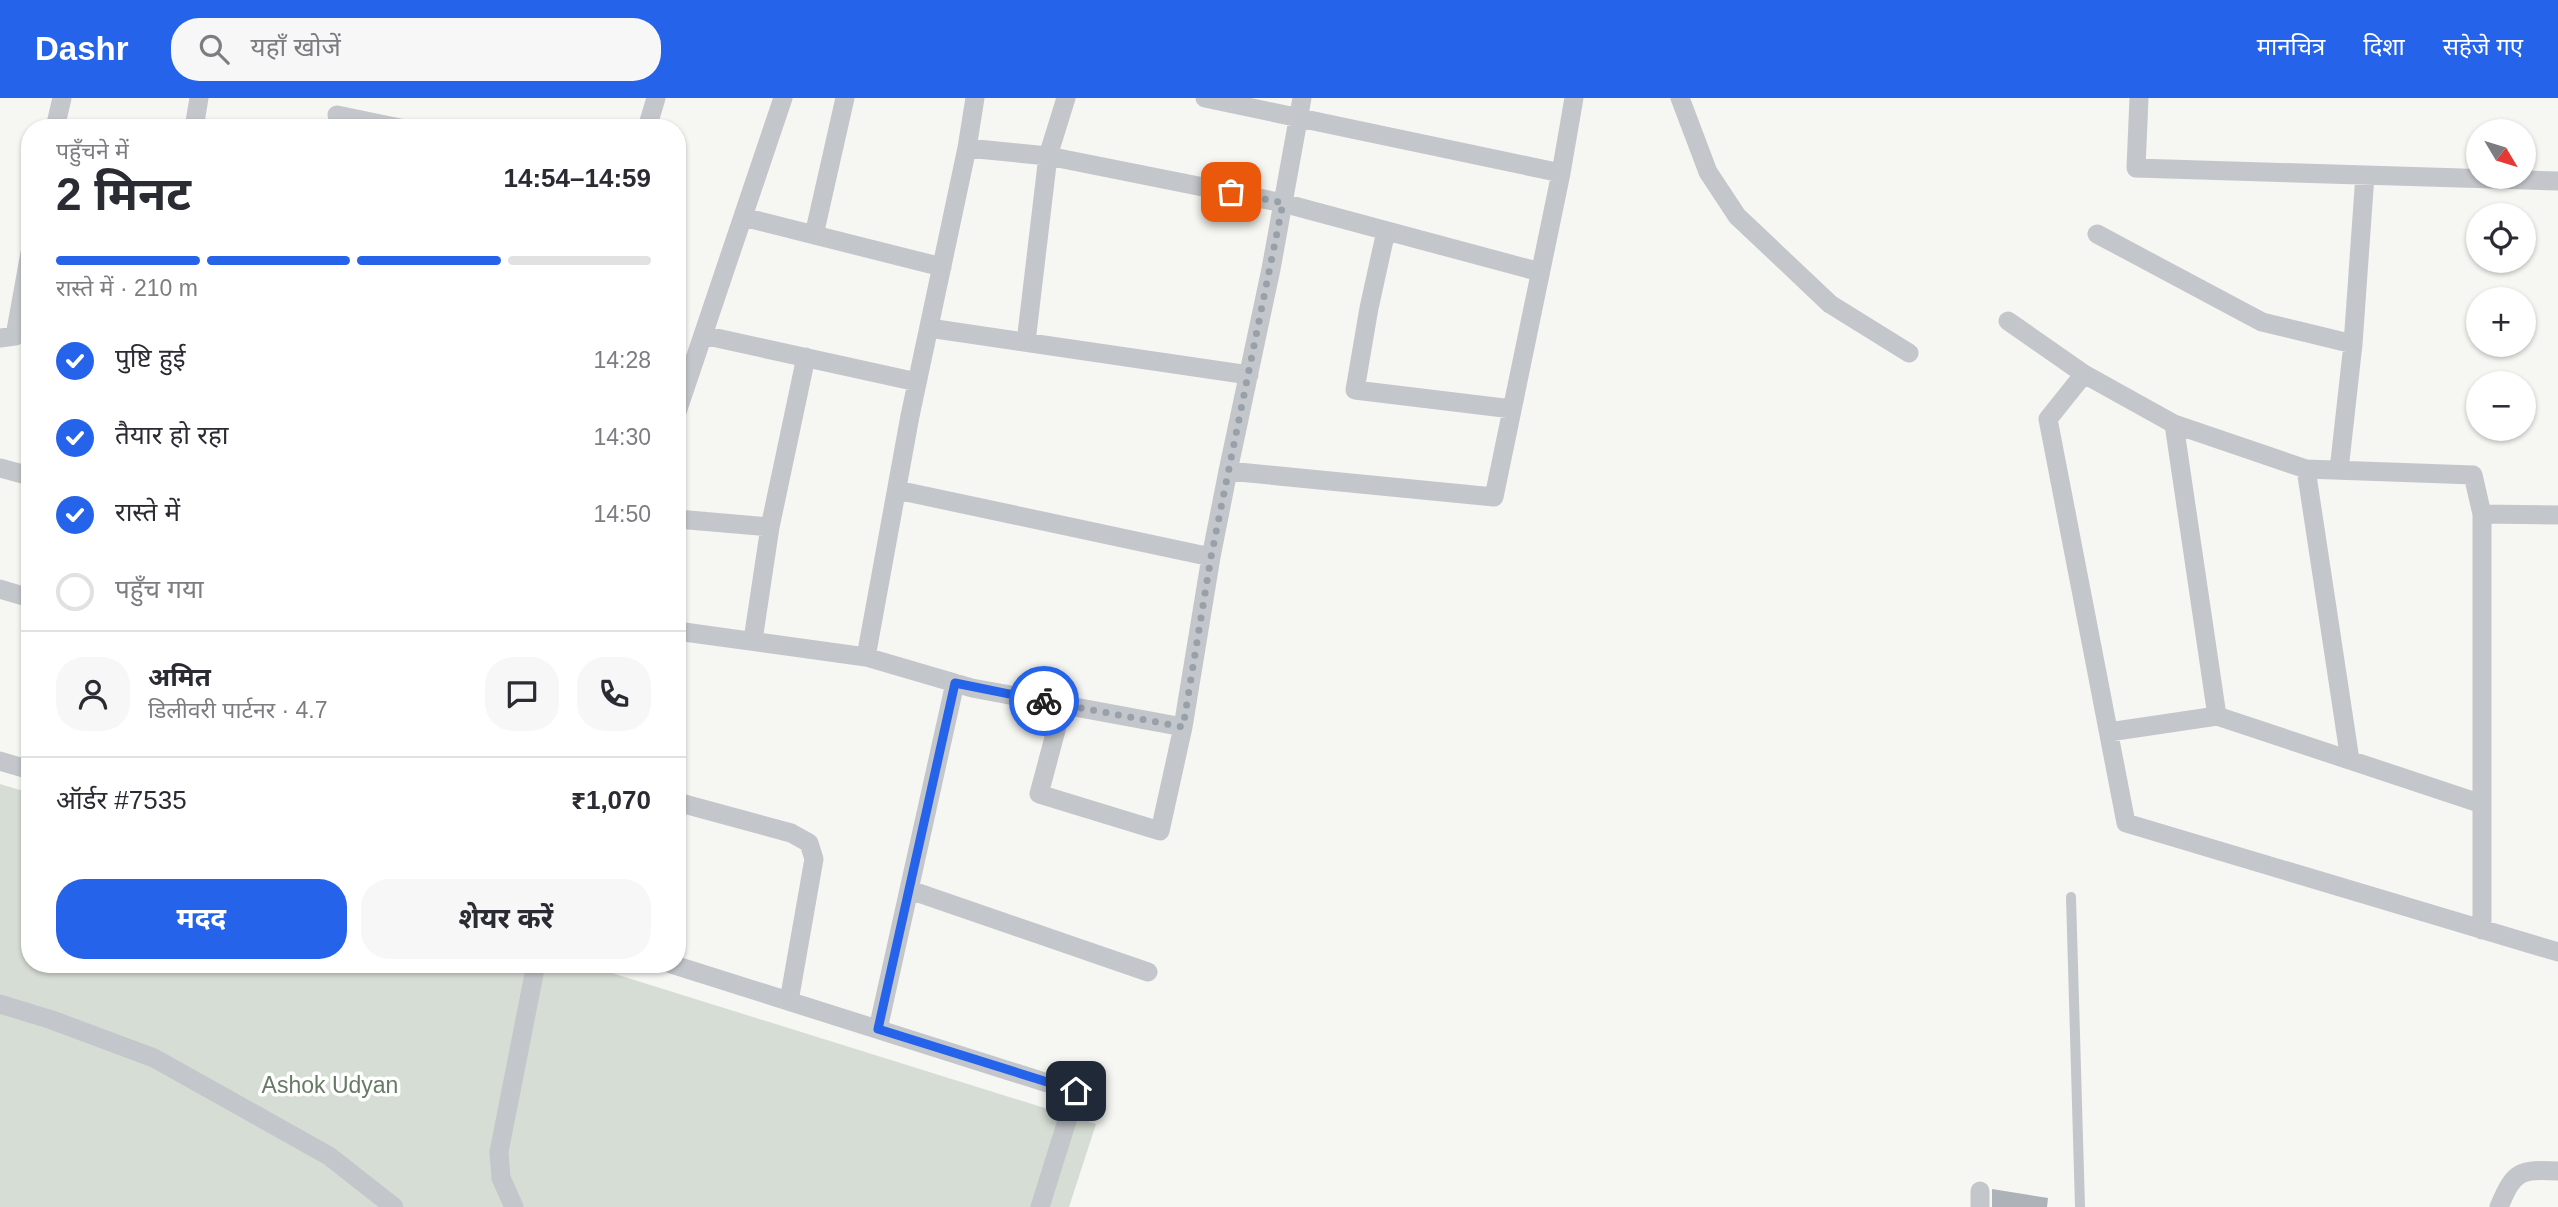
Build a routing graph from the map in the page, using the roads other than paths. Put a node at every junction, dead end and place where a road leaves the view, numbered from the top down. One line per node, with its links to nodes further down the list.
1 (62, 98): 14 (street)
2 (199, 98): 15 (street)
3 (656, 98): 17 (street)
4 (783, 98): 24 (street)
5 (845, 98): 26 (street)
6 (972, 98): 18 (street)
7 (1066, 98): 19 (street)
8 (1205, 98): 12 (street)
9 (1574, 98): 20 (street)
10 (1680, 98): 37 (street)
11 (2140, 98): 21 (street)
12 (1300, 107): 20 (street); 23 (street)
13 (337, 113): 16 (street)
14 (57, 119)
15 (196, 119)
16 (362, 119)
17 (650, 119)
18 (967, 148): 19 (street); 28 (street)
19 (1048, 156): 23 (street); 35 (street)
20 (1562, 173): 29 (street)
21 (2365, 175): 22 (street); 36 (street)
22 (2558, 181)
23 (1283, 203): 25 (street); 40 (street)
24 (743, 217): 26 (street); 33 (street)
25 (1386, 231): 29 (street); 43 (street)
26 (814, 234): 28 (street)
27 (2097, 234): 36 (street)
28 (942, 267): 32 (street)
29 (1540, 272): 43 (street)
30 (21, 303): 34 (street)
31 (2008, 321): 39 (street)
32 (929, 328): 35 (street); 41 (street)
33 (703, 335): 38 (street); 42 (street)
34 (0, 338)
35 (1026, 342): 40 (street)
36 (2353, 344): 47 (street)
37 (1909, 353)
38 (806, 357): 41 (street); 54 (street)
39 (2084, 374): 44 (street); 65 (street)
40 (1249, 375): 48 (street)
41 (918, 382): 50 (street)
42 (686, 385)
43 (1512, 409): 48 (street)
44 (2174, 424): 46 (street); 63 (street)
45 (0, 468): 49 (street)
46 (2306, 469): 47 (street); 66 (street)
47 (2339, 470): 51 (street)
48 (1228, 471): 55 (street)
49 (21, 474)
50 (897, 490): 55 (street); 60 (street)
51 (2482, 514): 52 (street); 70 (street)
52 (2558, 515)
53 (686, 520): 54 (street)
54 (770, 527): 59 (street)
55 (1211, 557): 64 (street)
56 (0, 589): 57 (street)
57 (21, 595)
58 (686, 632): 59 (street)
59 (753, 639): 60 (street)
60 (866, 657): 61 (street)
61 (955, 683): 62 (street); 71 (street)
62 (1063, 704): 64 (street); 64 (street)
63 (2217, 716): 65 (street); 66 (street)
64 (1183, 727)
65 (2109, 732): 73 (street)
66 (2350, 760): 70 (street)
67 (0, 761): 68 (street)
68 (21, 767)
69 (686, 804): 78 (street)
70 (2482, 804): 73 (street)
71 (910, 890): 76 (street); 80 (street)
72 (2071, 897): 85 (lane)
73 (2482, 930): 74 (street)
74 (2558, 953)
75 (686, 969): 78 (street)
76 (1148, 972)
77 (534, 973): 83 (street)
78 (789, 1001): 80 (street)
79 (0, 1004): 82 (street)
80 (878, 1029): 84 (street)
81 (2558, 1171): 86 (street)
82 (394, 1207)
83 (514, 1207)
84 (1040, 1207)
85 (2080, 1207)
86 (2499, 1207)

